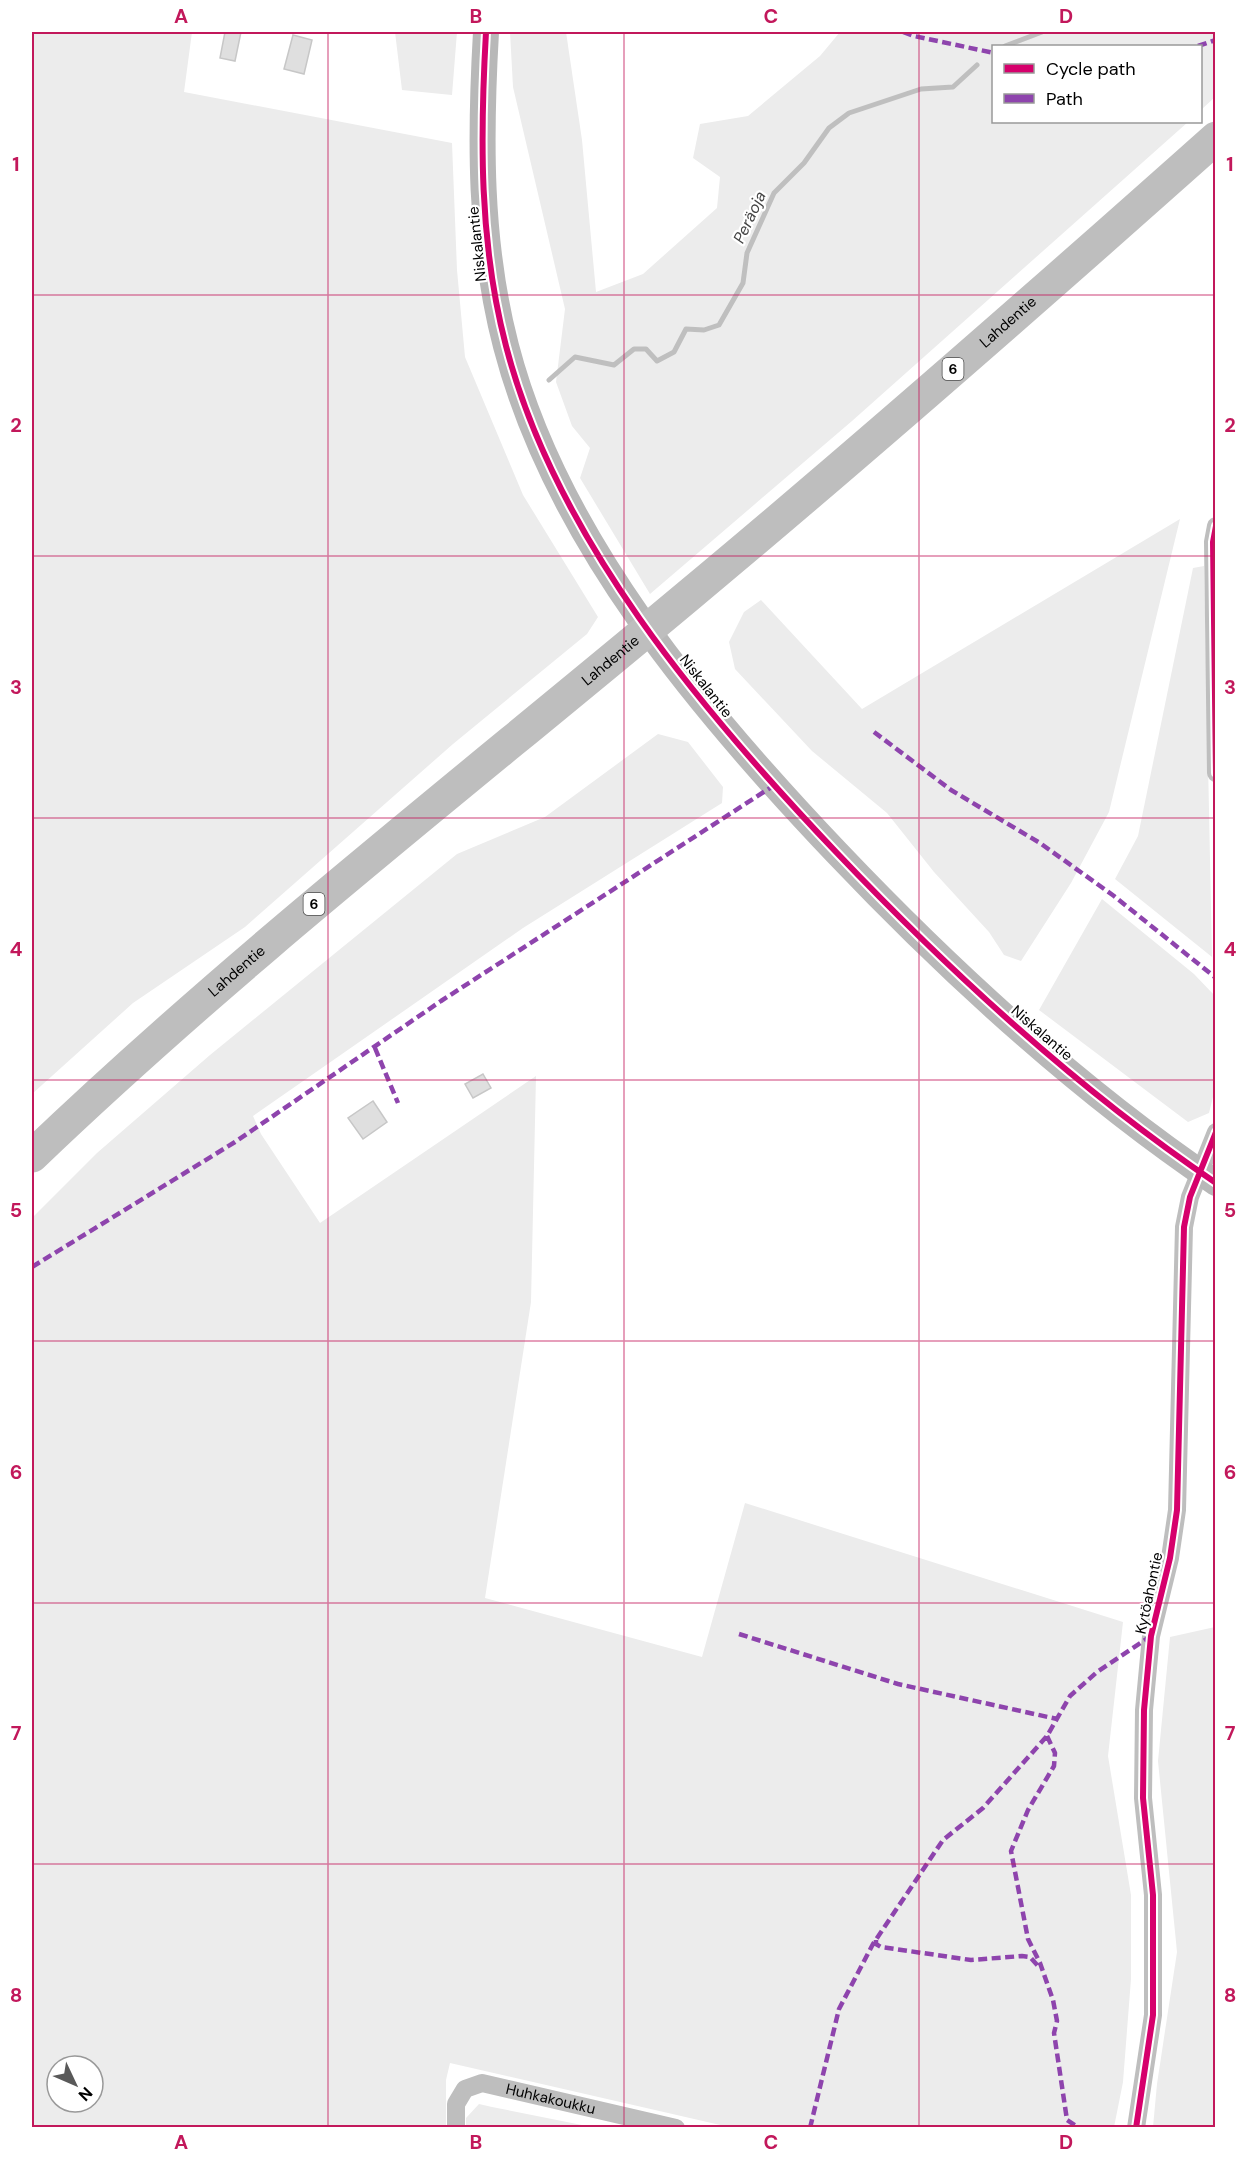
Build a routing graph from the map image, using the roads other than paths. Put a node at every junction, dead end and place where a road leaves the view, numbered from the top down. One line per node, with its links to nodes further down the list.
1 (486, 32): 7 (street, Niskalantie)
2 (1215, 138): 6 (highway, Lahdentie / 6)
3 (1215, 526): 4 (street)
4 (1215, 773)
5 (1215, 1132): 7 (street, Kytöahontie)
6 (32, 1156)
7 (1207, 1178): 10 (street, Kytöahontie)
8 (456, 2127): 9 (street, Huhkakoukku)
9 (676, 2127)
10 (1136, 2127)

